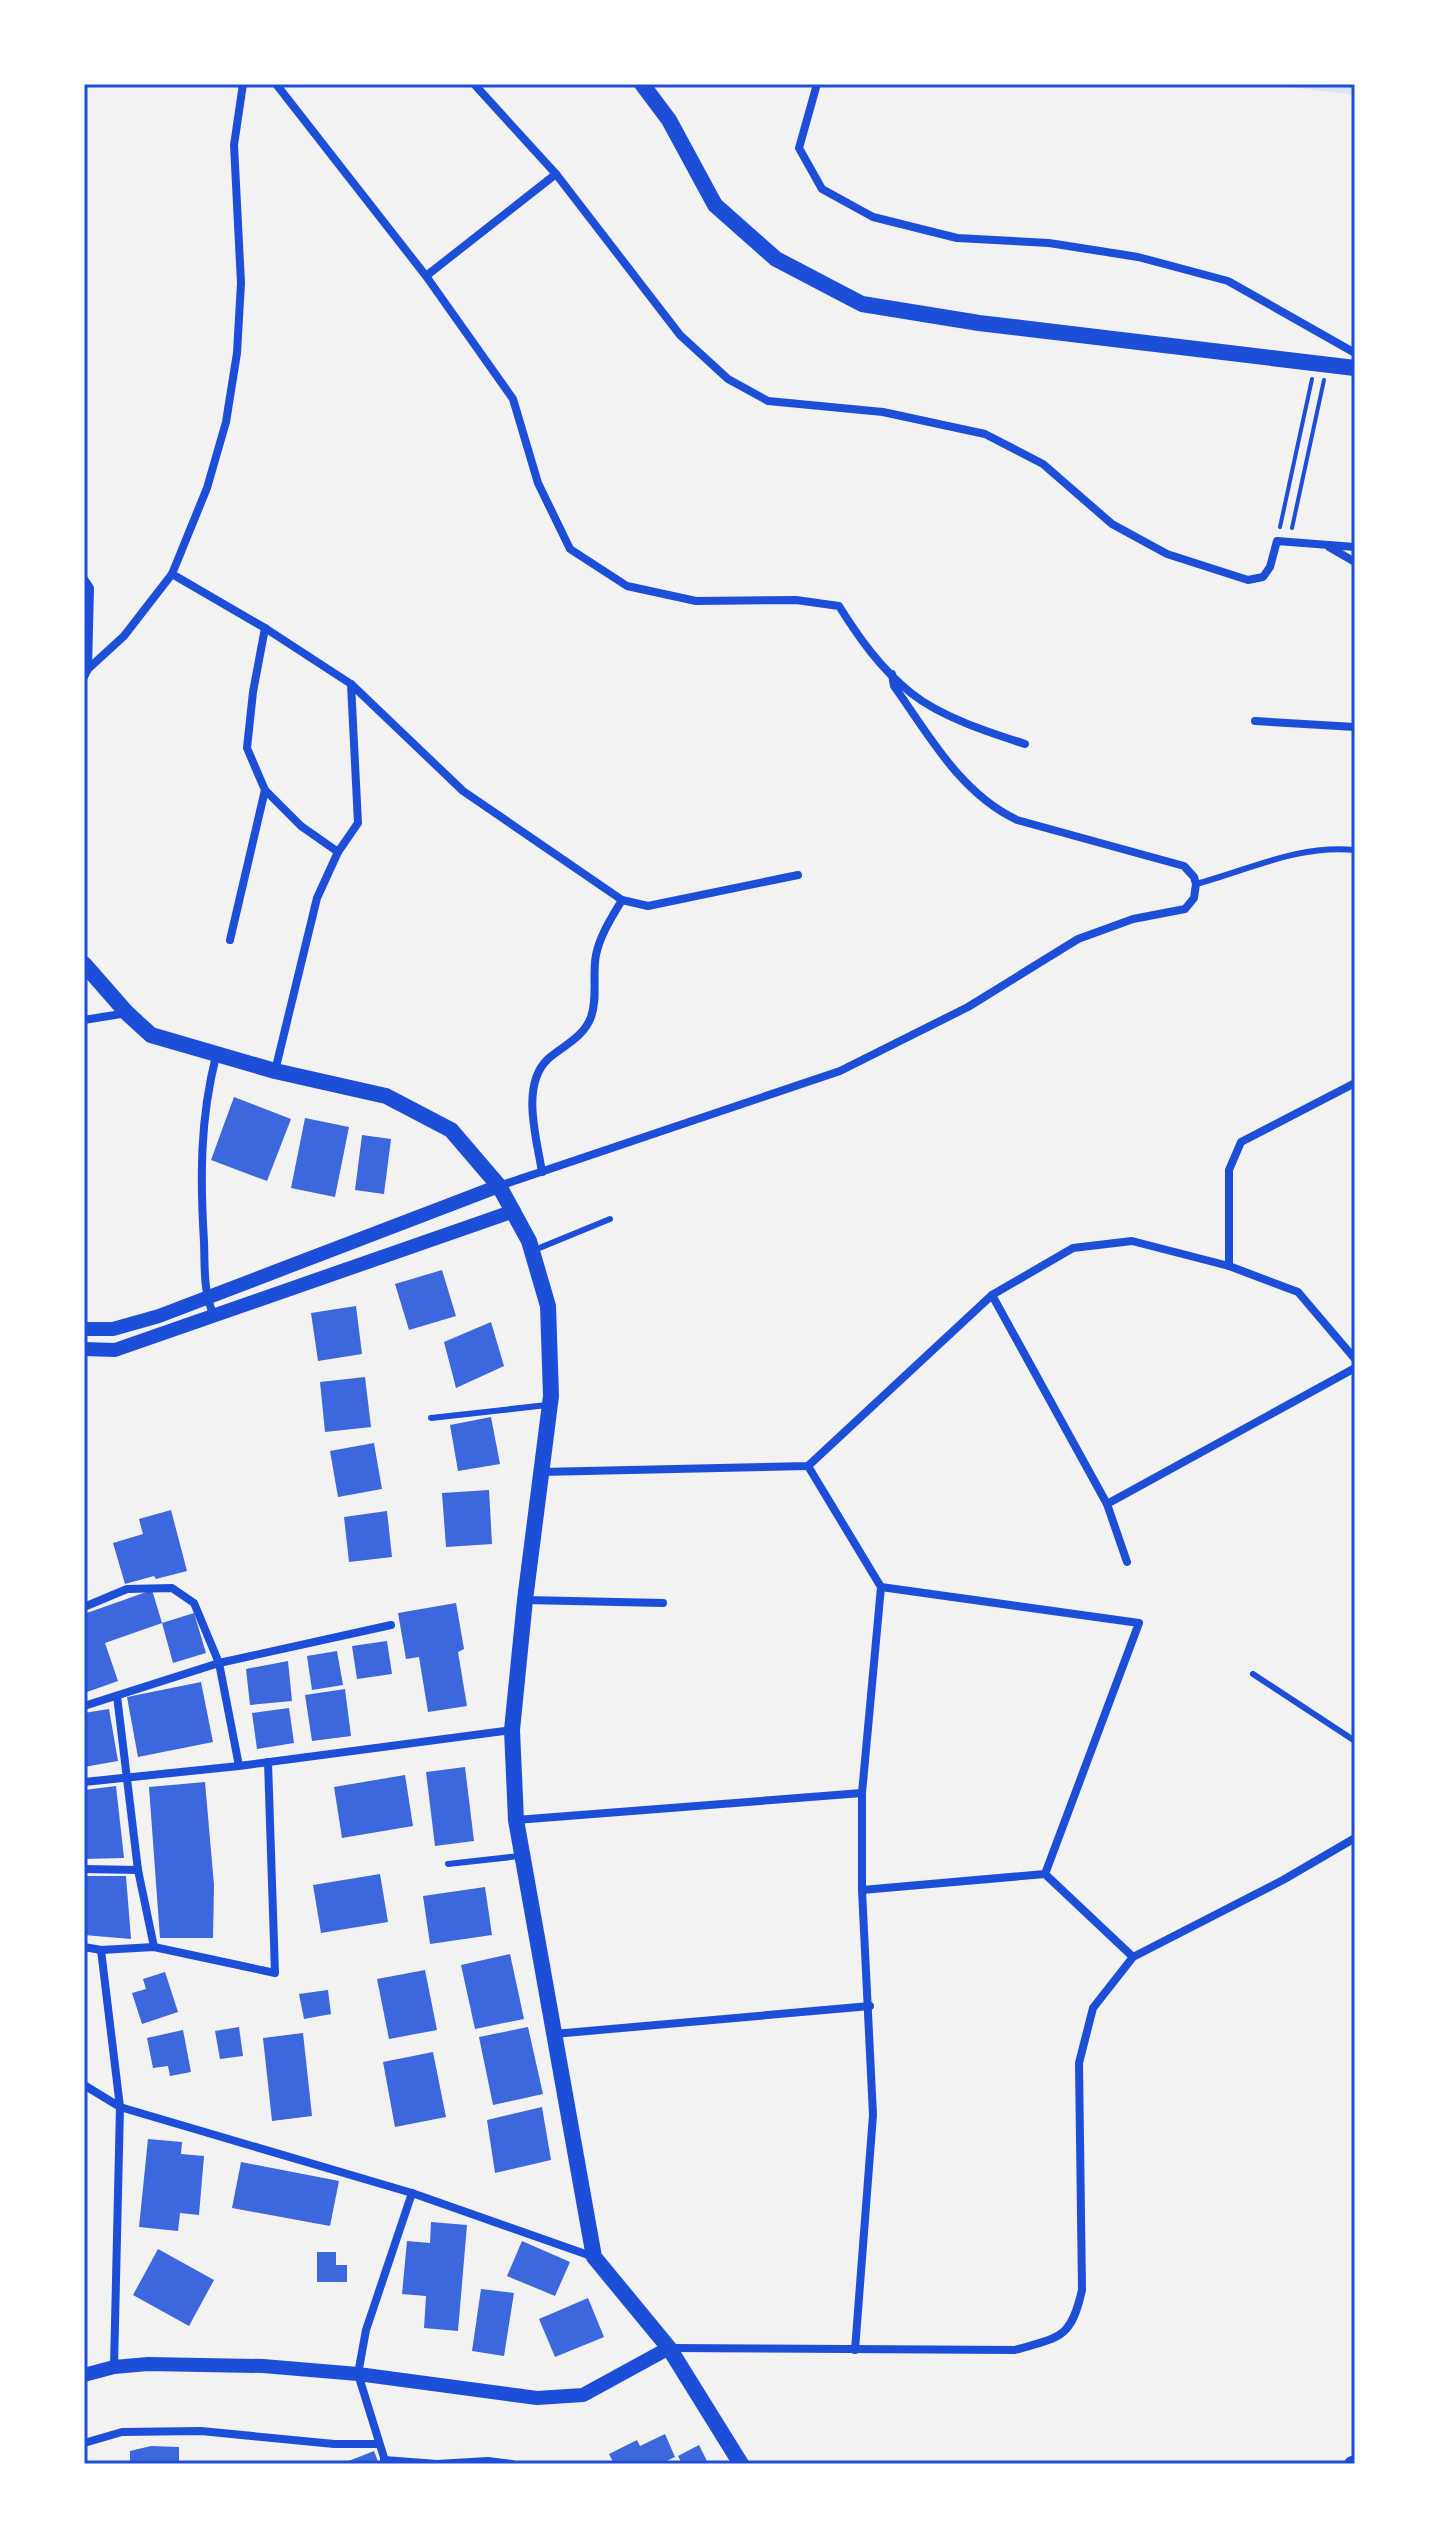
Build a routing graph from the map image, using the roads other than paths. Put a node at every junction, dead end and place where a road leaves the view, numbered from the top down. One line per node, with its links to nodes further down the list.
1 (243, 84): 13 (street)
2 (276, 84): 7 (street)
3 (474, 84): 6 (street)
4 (642, 84): 9 (main road)
5 (817, 84): 8 (street)
6 (556, 174): 7 (street); 10 (street)
7 (426, 276): 17 (street)
8 (1355, 353)
9 (1355, 368)
10 (1329, 546): 11 (street); 12 (street)
11 (1355, 547)
12 (1355, 562)
13 (172, 574): 15 (street); 16 (street)
14 (84, 579): 16 (street)
15 (265, 628): 18 (street); 22 (street)
16 (86, 673)
17 (892, 674): 21 (street); 26 (street)
18 (351, 684): 24 (street); 27 (street)
19 (1255, 721): 20 (street)
20 (1355, 727)
21 (1025, 744)
22 (265, 790): 24 (street); 28 (street)
23 (1355, 850): 26 (lane)
24 (338, 852): 33 (street)
25 (798, 875): 27 (street)
26 (1196, 884): 35 (street)
27 (622, 900): 35 (street)
28 (230, 940)
29 (84, 964): 30 (main road)
30 (127, 1013): 31 (street); 32 (main road)
31 (84, 1020)
32 (216, 1056): 33 (main road); 42 (street)
33 (275, 1071): 36 (main road)
34 (1355, 1083): 40 (street)
35 (542, 1172): 36 (street)
36 (499, 1186): 37 (main road); 42 (street)
37 (514, 1211): 39 (main road); 43 (street)
38 (610, 1219): 39 (lane)
39 (531, 1251): 48 (main road)
40 (1229, 1266): 41 (street); 46 (street)
41 (992, 1295): 50 (street); 52 (street)
42 (206, 1298): 43 (street); 44 (street)
43 (215, 1316): 45 (street)
44 (84, 1329)
45 (84, 1349)
46 (1355, 1359)
47 (1355, 1368): 52 (street)
48 (550, 1405): 49 (lane); 51 (main road)
49 (431, 1418)
50 (808, 1466): 51 (street); 54 (street)
51 (541, 1472): 55 (main road)
52 (1107, 1504): 53 (street)
53 (1127, 1562)
54 (881, 1587): 69 (street); 76 (street)
55 (525, 1600): 56 (street); 63 (main road)
56 (663, 1603)
57 (84, 1607): 59 (street)
58 (391, 1625): 59 (street)
59 (219, 1663): 61 (street); 66 (street)
60 (1253, 1674): 64 (lane)
61 (117, 1696): 62 (street); 67 (street)
62 (84, 1706)
63 (512, 1730): 65 (street); 70 (main road)
64 (1355, 1741)
65 (268, 1762): 66 (street); 79 (street)
66 (239, 1766): 67 (street)
67 (128, 1777): 68 (street); 75 (street)
68 (84, 1782)
69 (862, 1793): 70 (street); 77 (street)
70 (516, 1820): 72 (main road)
71 (1355, 1838): 81 (street)
72 (523, 1855): 73 (lane); 83 (main road)
73 (448, 1864)
74 (84, 1869): 75 (street)
75 (138, 1870): 79 (street)
76 (1045, 1874): 77 (street); 81 (street)
77 (862, 1890): 82 (street)
78 (84, 1947): 80 (street)
79 (154, 1947): 80 (street)
80 (101, 1950): 85 (street)
81 (1133, 1957): 89 (street)
82 (870, 2006): 83 (street); 89 (street)
83 (554, 2034): 87 (main road)
84 (84, 2085): 85 (street)
85 (120, 2107): 86 (street); 90 (street)
86 (412, 2193): 87 (street); 91 (street)
87 (594, 2257): 88 (main road)
88 (669, 2348): 89 (street); 91 (street); 97 (main road)
89 (855, 2350)
90 (114, 2367): 91 (street); 92 (street)
91 (358, 2374): 94 (street)
92 (84, 2375)
93 (84, 2443): 94 (street)
94 (379, 2444): 95 (street)
95 (385, 2462): 96 (street)
96 (512, 2464)
97 (741, 2464)

